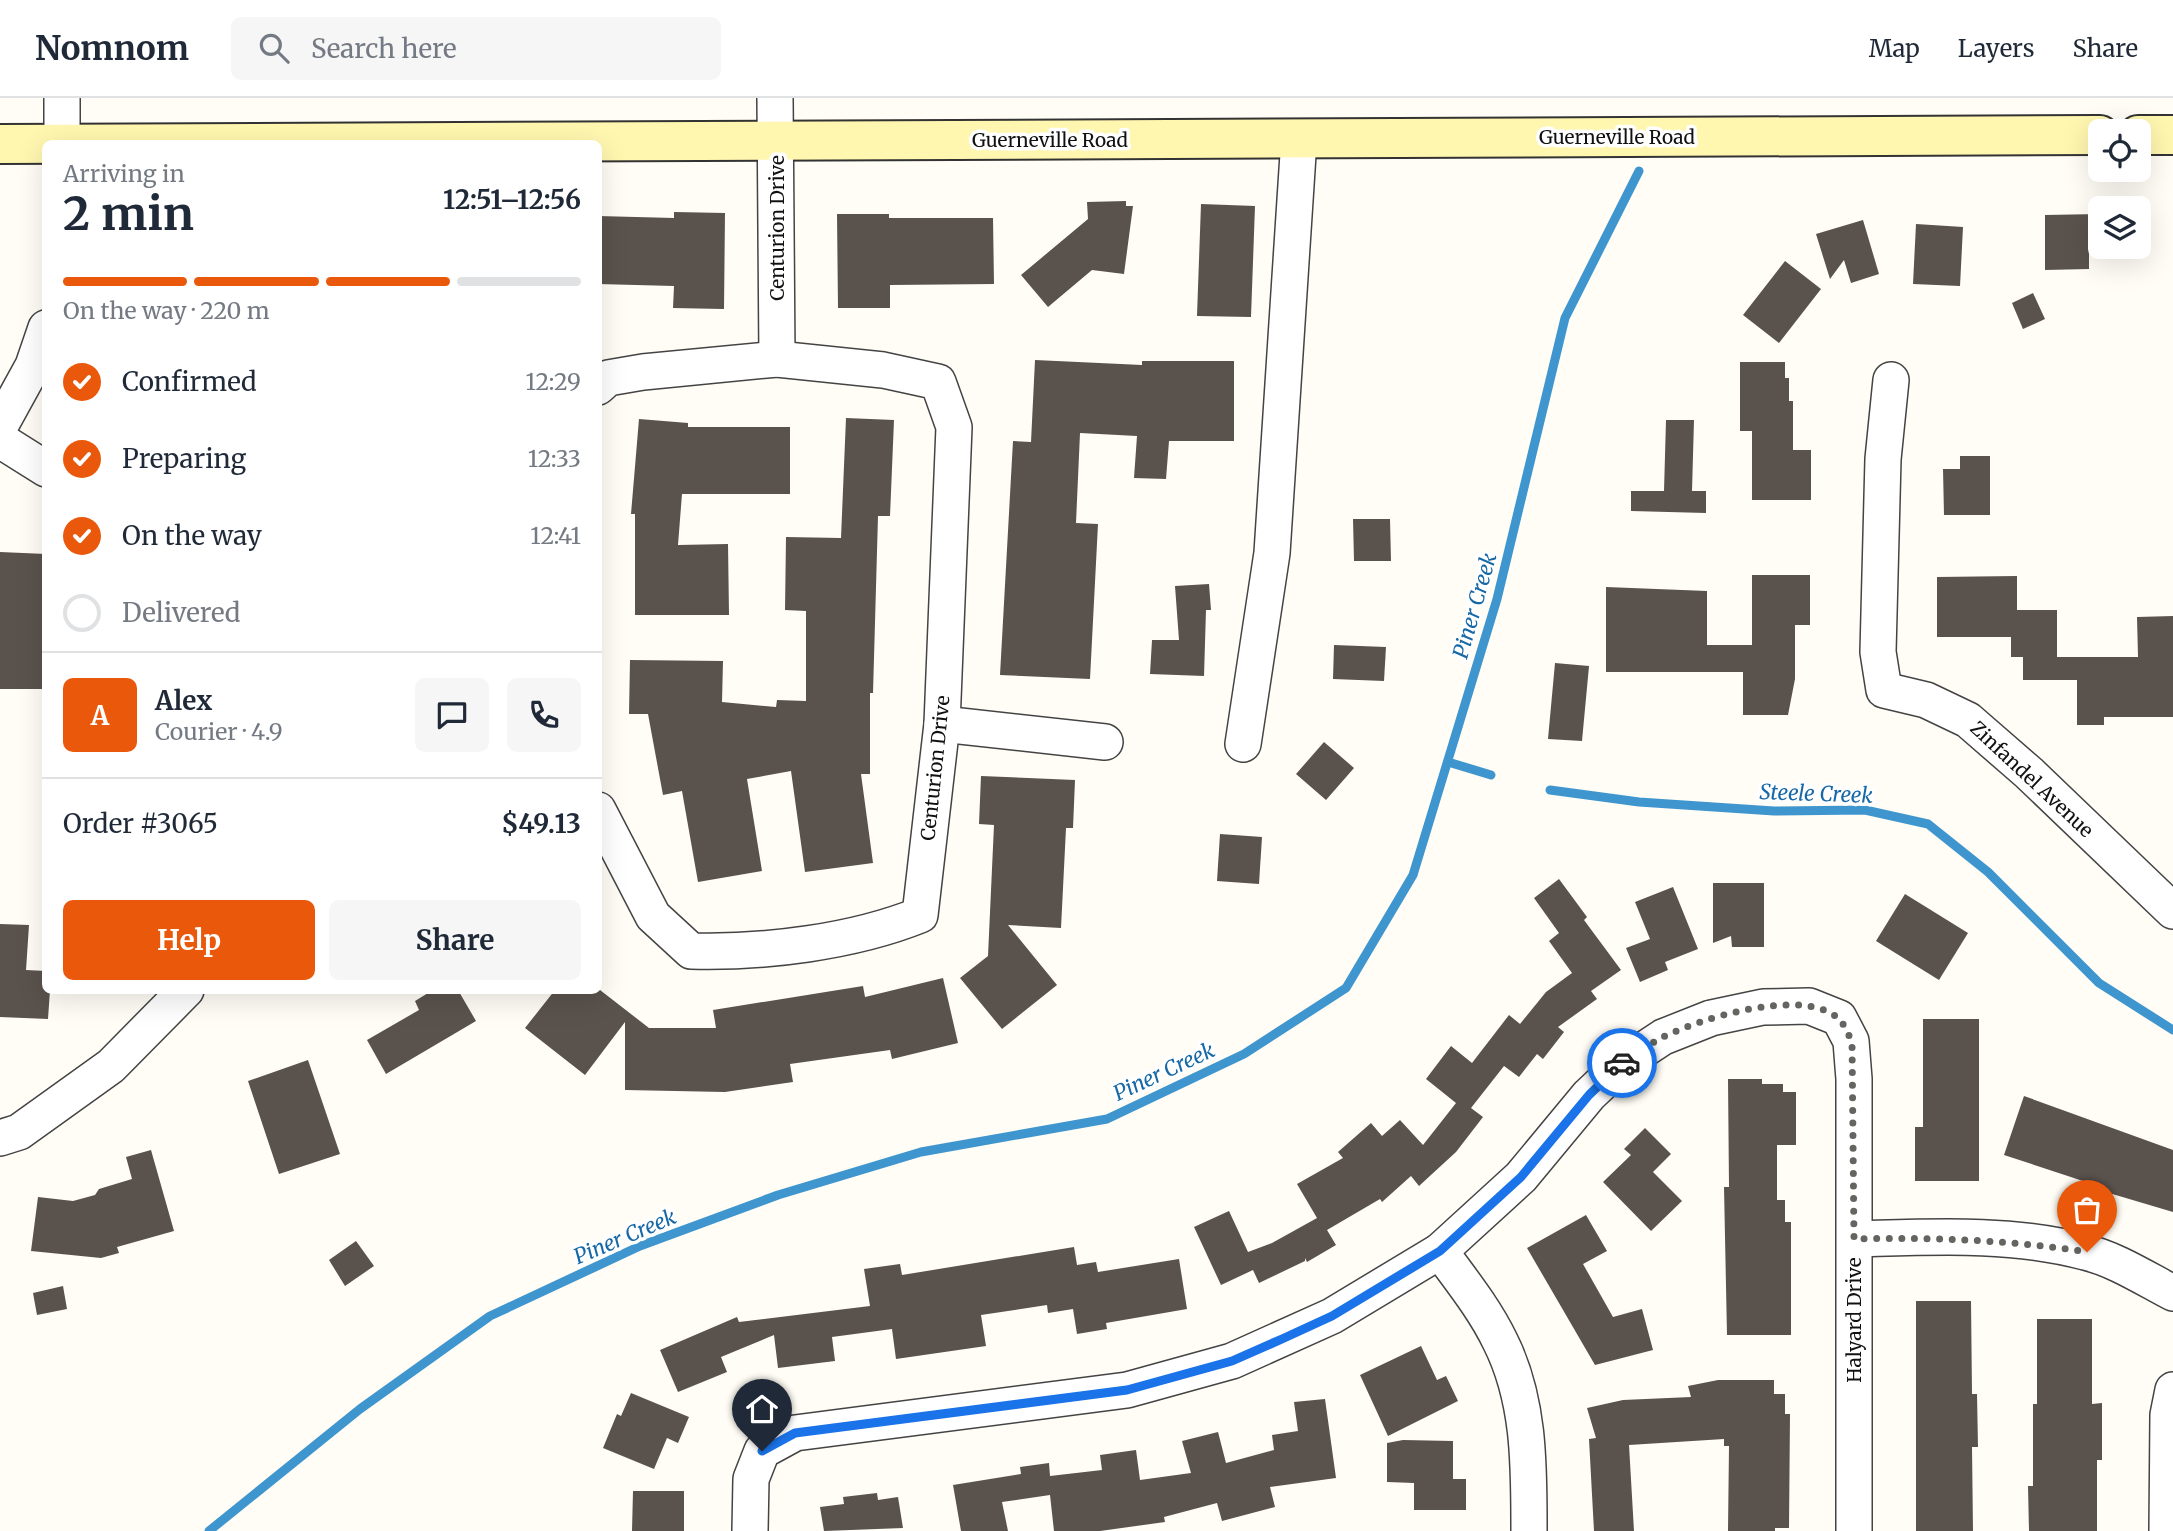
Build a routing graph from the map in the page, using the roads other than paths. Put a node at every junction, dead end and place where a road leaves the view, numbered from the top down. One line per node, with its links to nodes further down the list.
1 (62, 98): 7 (street)
2 (775, 98): 9 (street, Centurion Drive)
3 (2088, 135): 6 (main road, Guerneville Road)
4 (2151, 135): 5 (main road)
5 (2173, 135)
6 (1299, 139): 9 (main road, Guerneville Road); 21 (street)
7 (62, 140)
8 (602, 141): 9 (main road, Guerneville Road)
9 (777, 141): 13 (street, Centurion Drive)
10 (42, 143): 11 (main road, Guerneville Road)
11 (0, 144)
12 (42, 340): 16 (street)
13 (776, 359): 15 (street, Centurion Drive); 19 (street, Centurion Drive)
14 (1891, 380): 23 (street, Zinfandel Avenue)
15 (602, 384)
16 (0, 426)
17 (0, 440): 18 (street)
18 (42, 466)
19 (942, 724): 20 (street); 22 (street, Centurion Drive)
20 (1105, 742)
21 (1243, 744)
22 (602, 818)
23 (2173, 911)
24 (182, 994): 25 (street)
25 (0, 1138)
26 (1854, 1239): 27 (street, Halyard Drive); 28 (street); 32 (street, Halyard Drive)
27 (1440, 1251): 30 (street); 31 (street)
28 (2173, 1293)
29 (2173, 1390): 33 (street)
30 (750, 1531)
31 (1529, 1531)
32 (1854, 1531)
33 (2168, 1531)

